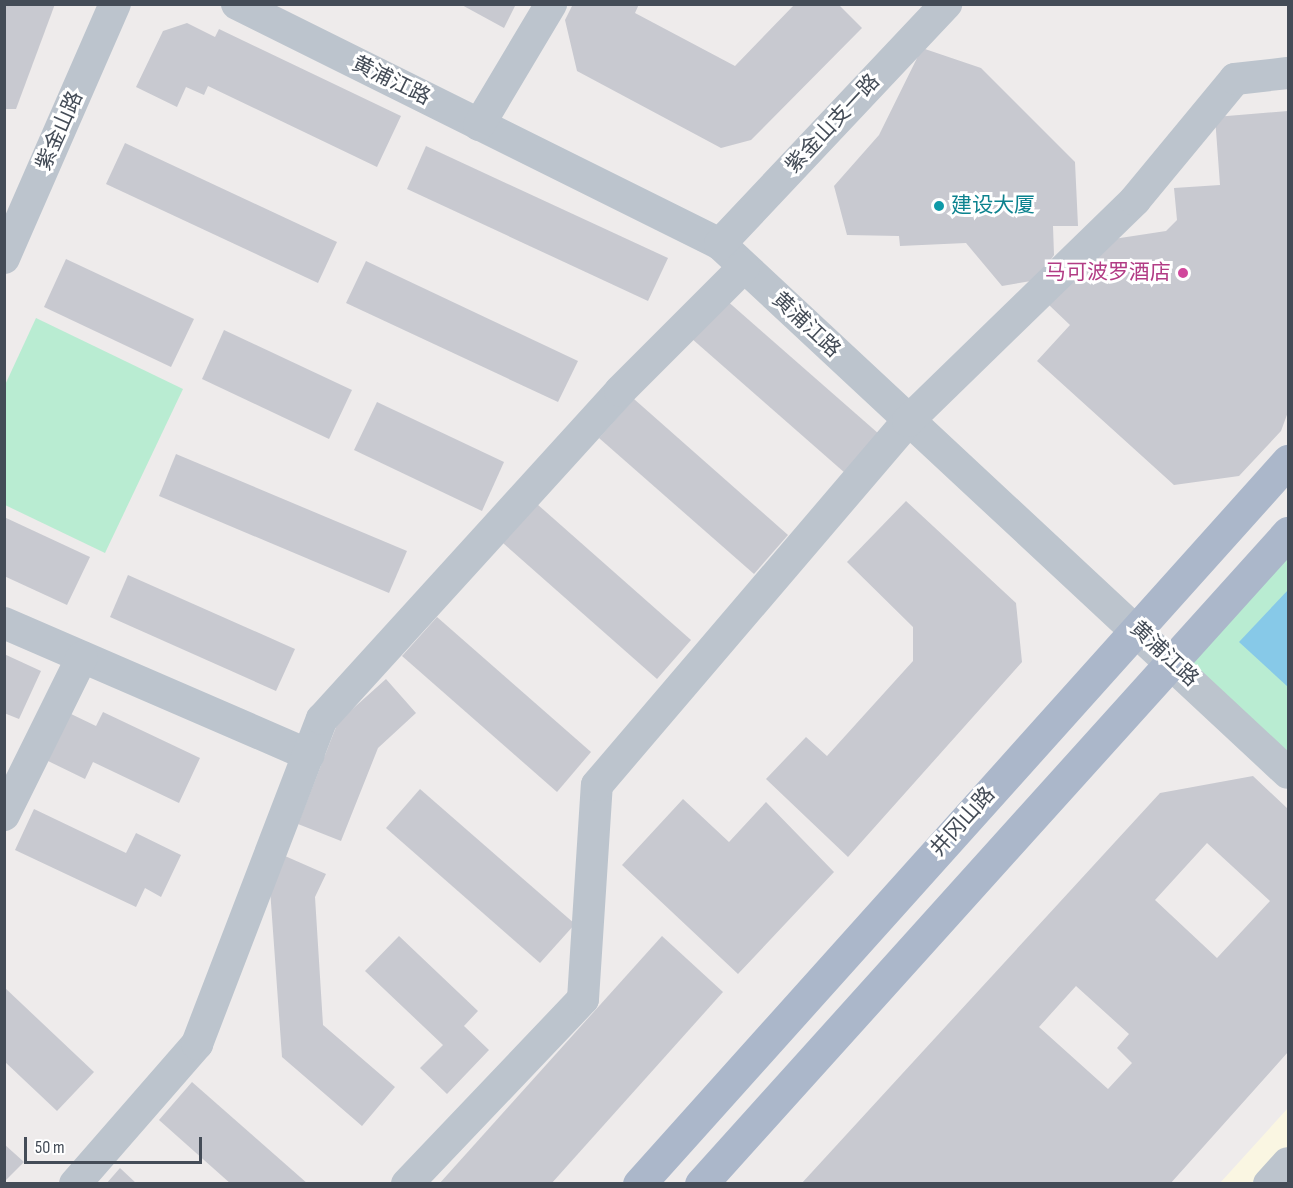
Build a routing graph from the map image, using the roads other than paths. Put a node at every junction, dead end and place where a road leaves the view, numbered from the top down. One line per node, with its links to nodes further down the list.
1 (115, 4): 8 (street, 紫金山路)
2 (237, 4): 6 (street, 黄浦江路)
3 (550, 4): 6 (street)
4 (946, 4): 7 (street, 紫金山支一路)
5 (1288, 74): 10 (street)
6 (479, 125): 7 (street, 黄浦江路)
7 (720, 244): 9 (street, 黄浦江路)
8 (4, 258)
9 (744, 267): 10 (street, 黄浦江路); 17 (street)
10 (908, 421): 14 (street, 黄浦江路); 22 (street)
11 (1288, 461): 14 (main road, 井冈山路)
12 (1288, 534): 16 (main road)
13 (4, 623): 15 (street)
14 (1137, 628): 16 (street, 黄浦江路); 23 (main road, 井冈山路)
15 (82, 657): 17 (street); 19 (street)
16 (1173, 662): 18 (street, 黄浦江路); 24 (main road)
17 (309, 755): 21 (street)
18 (1288, 772)
19 (4, 815)
20 (1288, 1163): 25 (street)
21 (75, 1184)
22 (407, 1184)
23 (639, 1184)
24 (701, 1184)
25 (1269, 1184)

